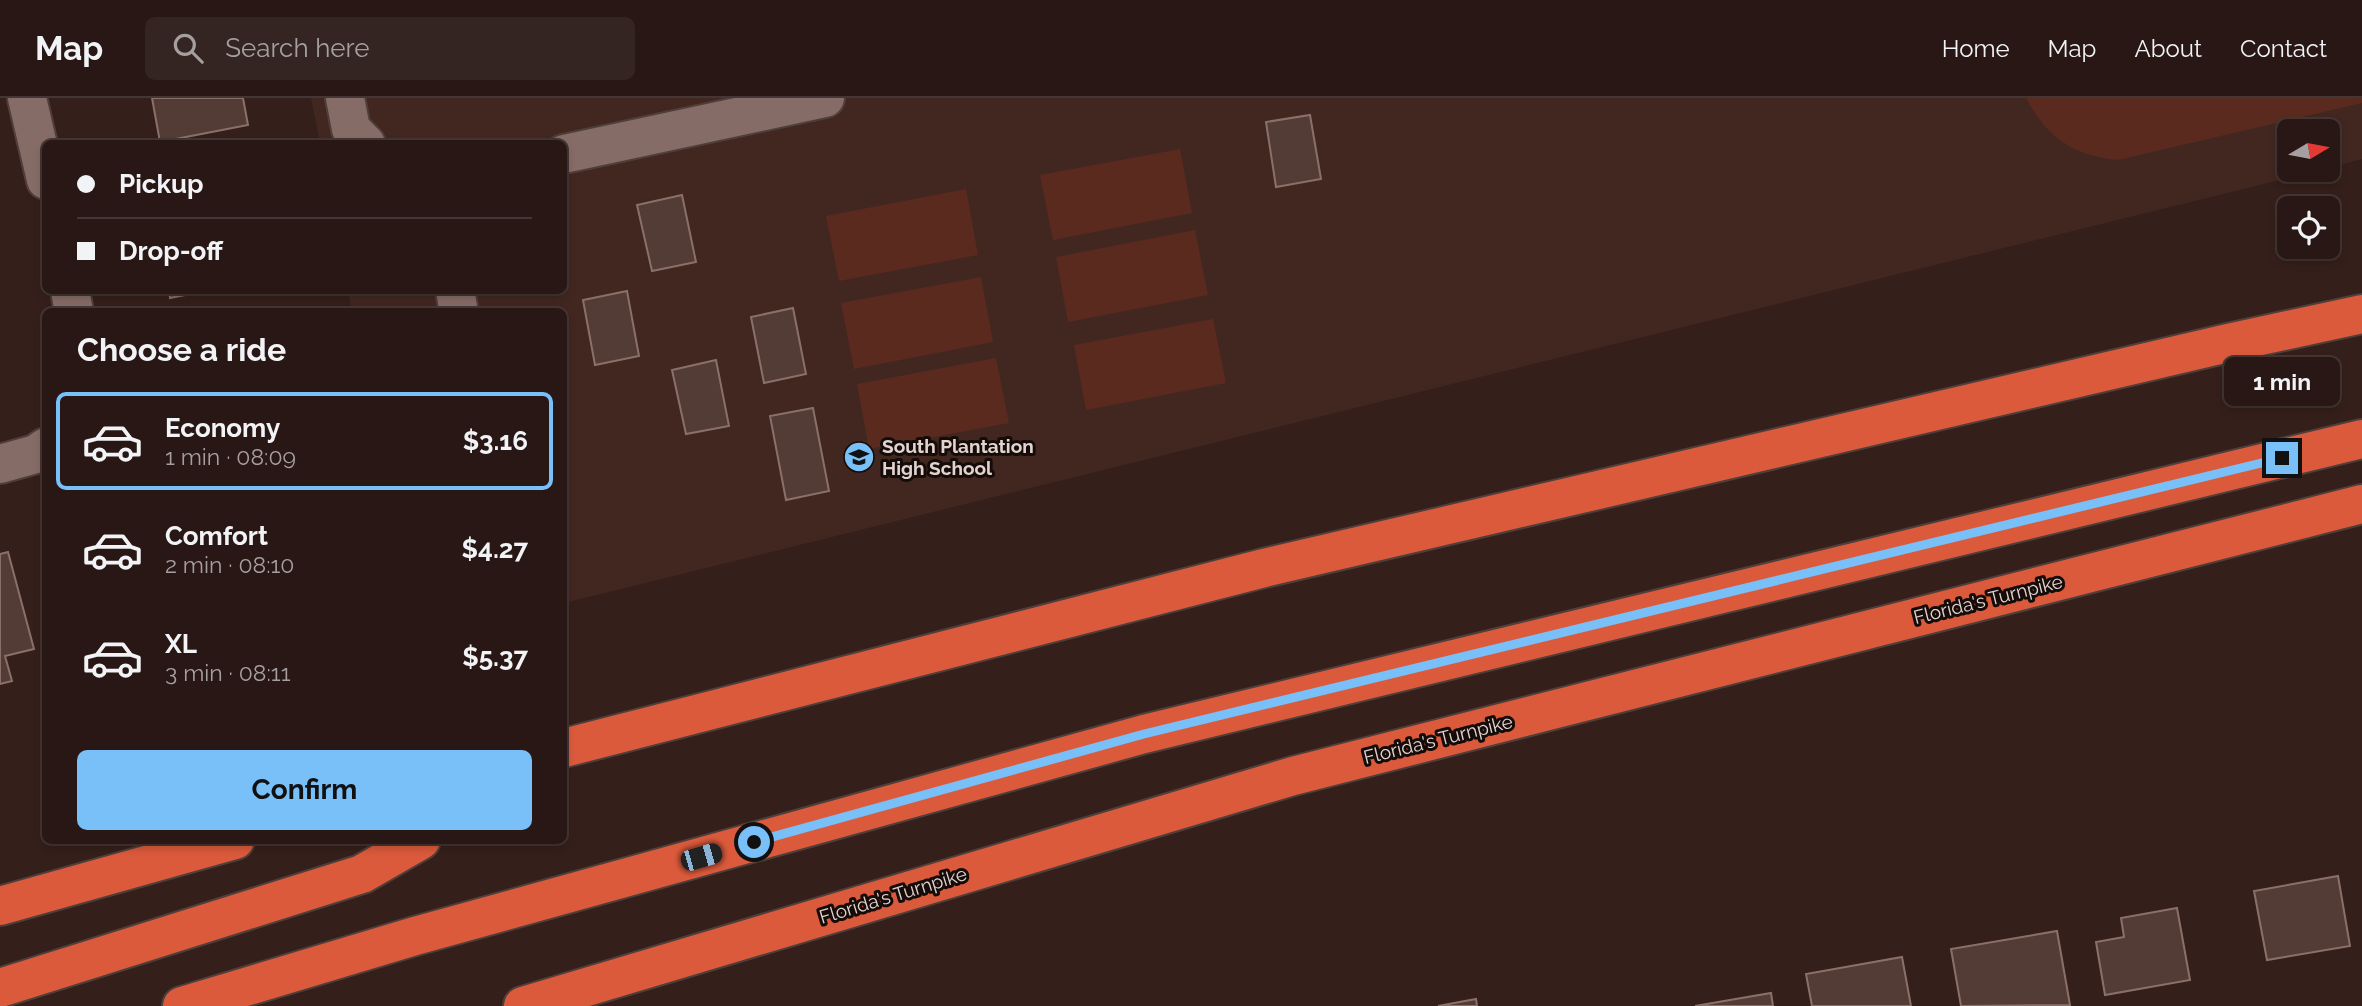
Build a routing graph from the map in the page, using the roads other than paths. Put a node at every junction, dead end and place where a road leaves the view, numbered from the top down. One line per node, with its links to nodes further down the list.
1 (27, 98): 6 (street)
2 (345, 98): 4 (street)
3 (825, 98): 5 (street)
4 (362, 140)
5 (567, 153)
6 (42, 163)
7 (2362, 314): 12 (highway)
8 (2362, 439): 19 (highway)
9 (42, 450): 10 (street)
10 (0, 464)
11 (2362, 503): 20 (highway, Florida's Turnpike)
12 (601, 738): 13 (highway); 14 (highway)
13 (567, 747)
14 (567, 757)
15 (221, 844): 17 (highway)
16 (414, 844): 18 (highway)
17 (0, 906)
18 (0, 988)
19 (182, 1006)
20 (523, 1006)

